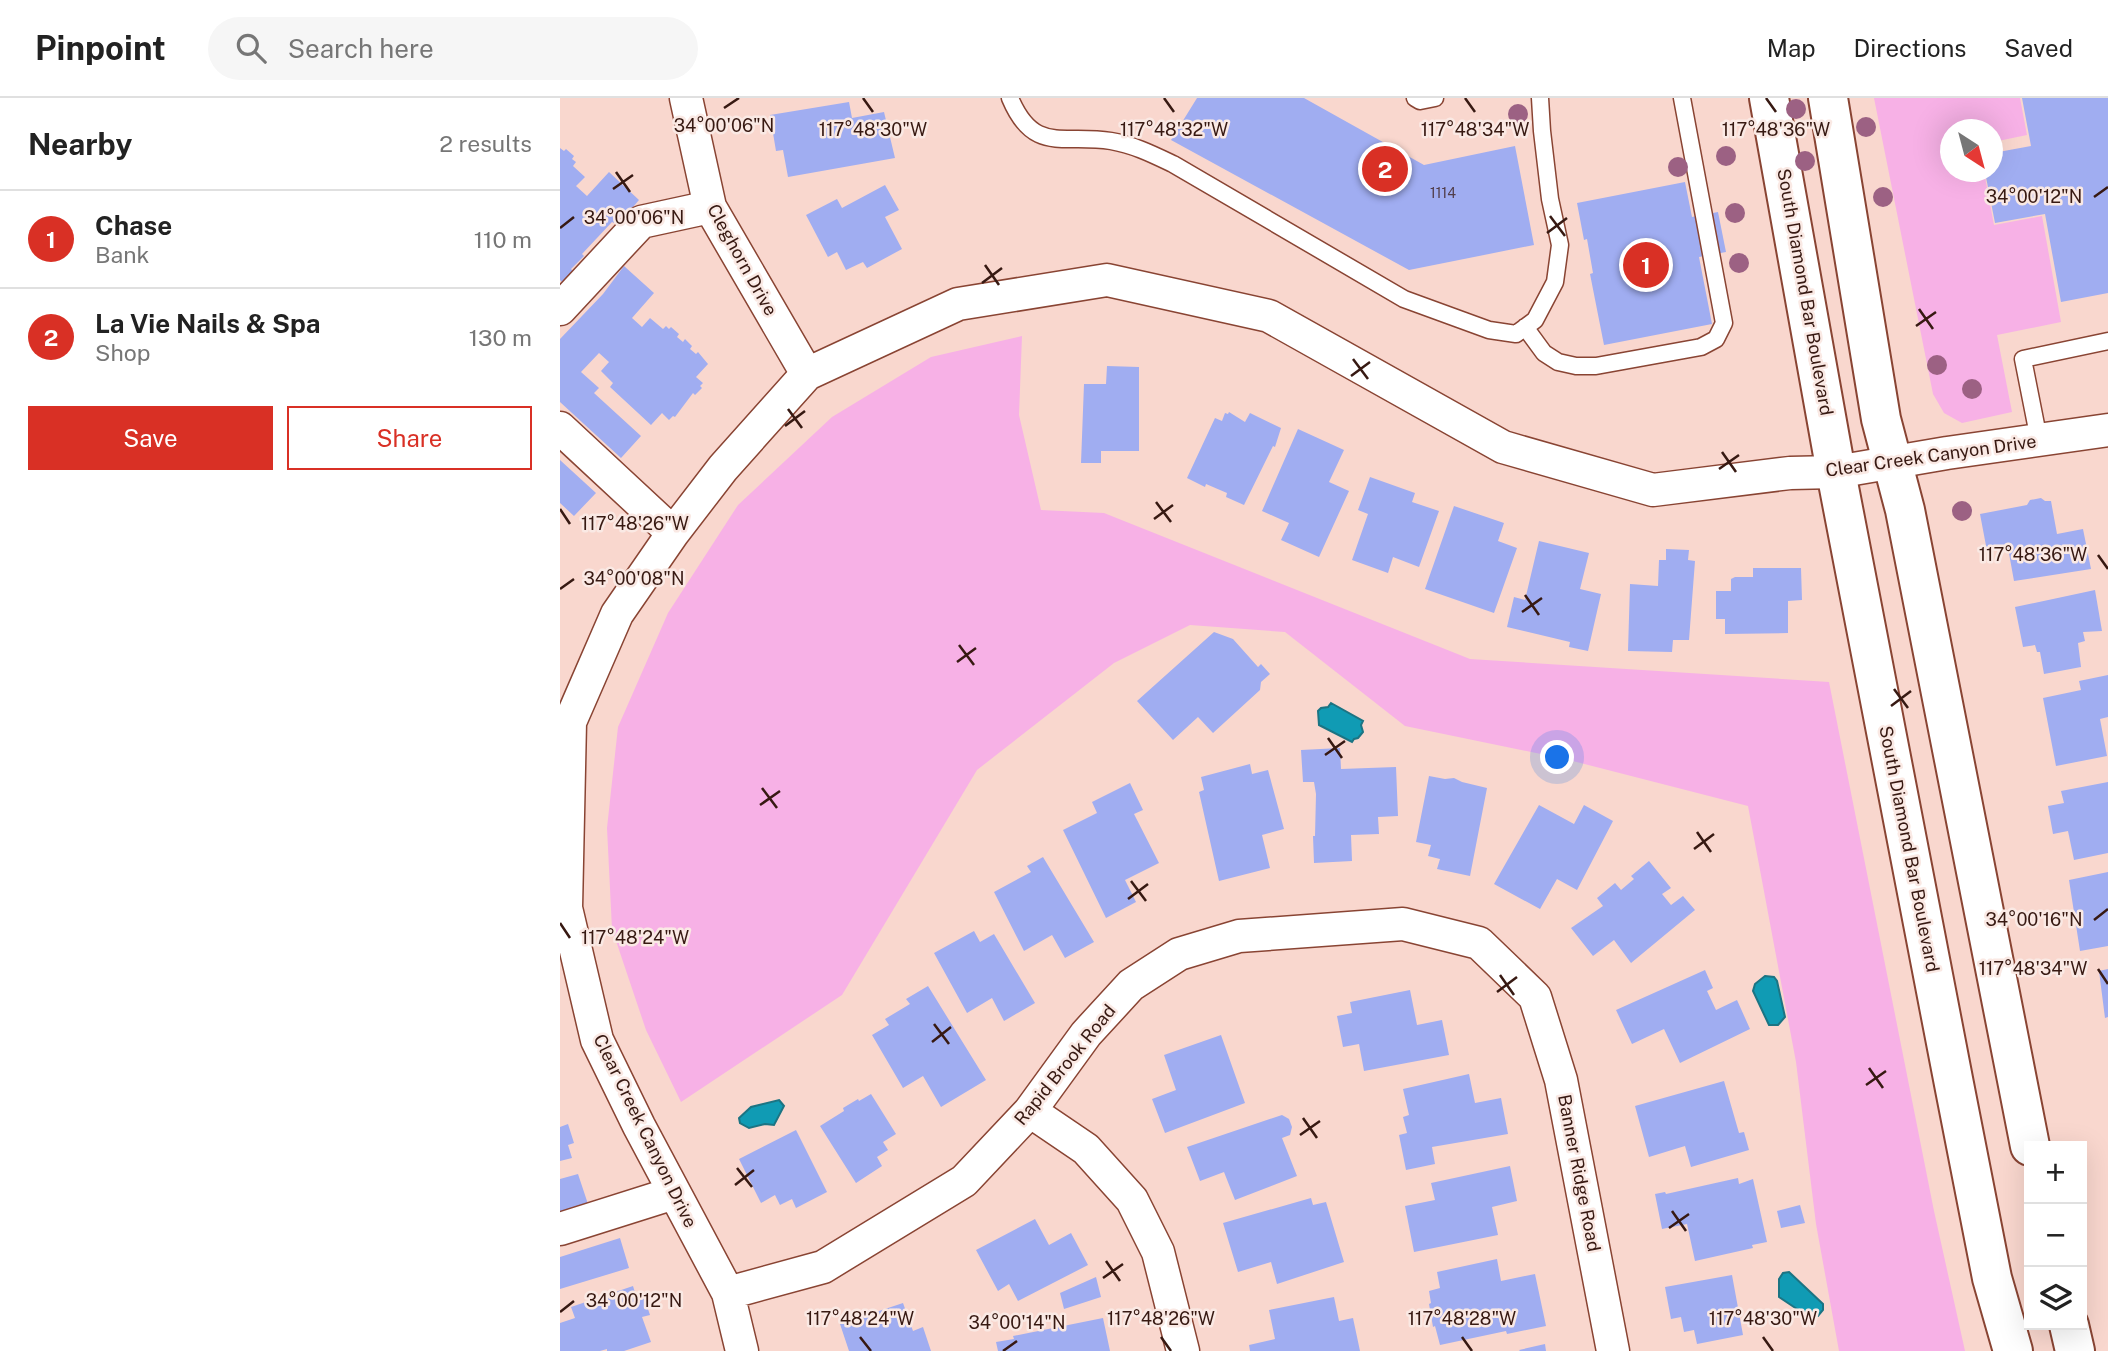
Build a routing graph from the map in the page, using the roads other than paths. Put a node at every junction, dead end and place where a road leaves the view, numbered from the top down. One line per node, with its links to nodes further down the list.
1 (686, 98): 9 (street, Cleghorn Drive)
2 (1010, 98): 11 (lane)
3 (1415, 98): 4 (lane)
4 (1435, 98)
5 (1540, 98): 11 (lane)
6 (1682, 98): 11 (lane)
7 (1769, 98): 18 (main road, South Diamond Bar Boulevard)
8 (1828, 98): 17 (main road)
9 (710, 207): 10 (street); 13 (street, Cleghorn Drive)
10 (560, 309)
11 (1525, 327)
12 (2108, 341): 16 (lane)
13 (807, 374): 18 (street, Clear Creek Canyon Drive); 19 (street, Clear Creek Canyon Drive)
14 (560, 428): 19 (street)
15 (2108, 430): 16 (street, Clear Creek Canyon Drive)
16 (2039, 440): 17 (street, Clear Creek Canyon Drive)
17 (1893, 462): 18 (street, Clear Creek Canyon Drive); 24 (main road)
18 (1836, 472): 32 (main road, South Diamond Bar Boulevard)
19 (674, 533): 20 (street, Clear Creek Canyon Drive)
20 (565, 720): 21 (street, Clear Creek Canyon Drive)
21 (563, 909): 25 (street, Clear Creek Canyon Drive)
22 (1535, 997): 23 (street, Rapid Brook Road); 31 (street, Banner Ridge Road)
23 (1030, 1111): 27 (street, Rapid Brook Road); 30 (street)
24 (2029, 1141)
25 (674, 1193): 26 (street); 27 (street, Clear Creek Canyon Drive)
26 (560, 1229)
27 (728, 1293): 29 (street, Clear Creek Canyon Drive)
28 (2070, 1330): 33 (main road)
29 (742, 1351)
30 (1183, 1351)
31 (1613, 1351)
32 (2013, 1351)
33 (2075, 1351)

